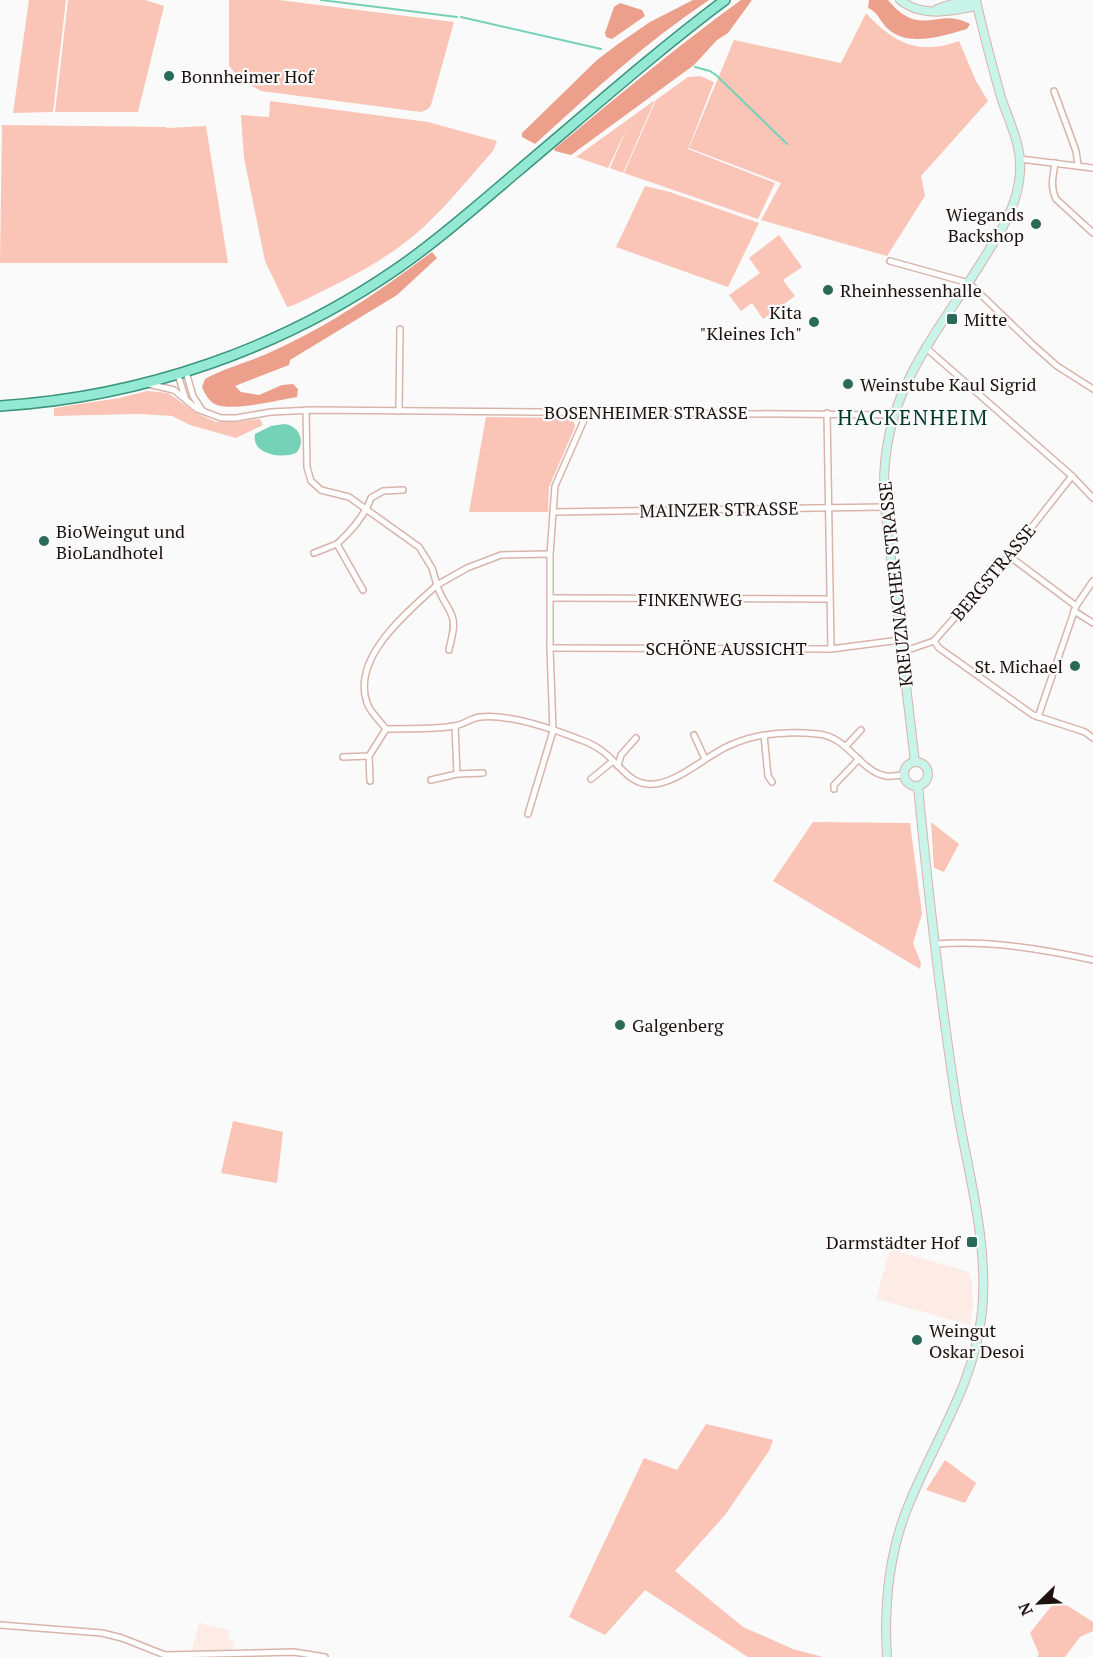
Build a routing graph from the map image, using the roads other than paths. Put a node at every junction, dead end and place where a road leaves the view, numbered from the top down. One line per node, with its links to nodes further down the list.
1 (725, 0): 16 (main road)
2 (900, 0): 5 (main road)
3 (954, 1): 4 (main road); 5 (main road)
4 (976, 3): 5 (main road); 7 (main road, KREUZNACHER STRASSE)
5 (930, 12)
6 (1054, 91): 9 (street)
7 (1020, 159): 8 (street); 13 (main road, KREUZNACHER STRASSE)
8 (1055, 163): 9 (street); 11 (street)
9 (1078, 165): 10 (street)
10 (1093, 168)
11 (1093, 233)
12 (890, 261): 13 (street)
13 (969, 283): 15 (main road, KREUZNACHER STRASSE); 18 (street)
14 (400, 329): 22 (street)
15 (926, 347): 26 (main road, KREUZNACHER STRASSE); 27 (street)
16 (182, 373): 17 (main road); 19 (street); 24 (street)
17 (146, 383): 19 (street); 20 (main road)
18 (1093, 388)
19 (185, 398): 24 (street)
20 (0, 406)
21 (306, 410): 22 (street, BOSENHEIMER STRASSE); 24 (street, BOSENHEIMER STRASSE); 32 (street)
22 (399, 411): 23 (street, BOSENHEIMER STRASSE)
23 (588, 411): 25 (street, BOSENHEIMER STRASSE); 33 (street)
24 (203, 412)
25 (827, 413): 26 (street, BOSENHEIMER STRASSE); 30 (street)
26 (893, 415): 31 (main road, KREUZNACHER STRASSE)
27 (1072, 476): 29 (street); 37 (street, BERGSTRASSE)
28 (403, 490): 32 (street)
29 (1093, 498)
30 (828, 507): 31 (street, MAINZER STRASSE); 33 (street, MAINZER STRASSE); 42 (street)
31 (885, 507): 45 (main road, KREUZNACHER STRASSE)
32 (367, 508): 34 (street); 39 (street)
33 (553, 512): 36 (street)
34 (337, 544): 35 (street); 40 (street)
35 (314, 553)
36 (550, 554): 39 (street); 41 (street)
37 (1009, 556): 43 (street); 46 (street, BERGSTRASSE)
38 (1093, 581): 43 (street)
39 (437, 585): 49 (street); 53 (street)
40 (363, 590)
41 (551, 598): 42 (street, FINKENWEG); 47 (street)
42 (829, 599): 48 (street)
43 (1075, 608): 44 (street); 51 (street)
44 (1093, 622)
45 (900, 640): 48 (street, SCHÖNE AUSSICHT); 50 (main road, KREUZNACHER STRASSE)
46 (934, 641): 50 (street); 51 (street)
47 (550, 648): 48 (street, SCHÖNE AUSSICHT); 56 (street)
48 (831, 648)
49 (449, 650)
50 (902, 651): 68 (main road, KREUZNACHER STRASSE)
51 (1038, 717): 57 (street)
52 (455, 726): 53 (street); 56 (street); 71 (street)
53 (386, 729): 63 (street)
54 (861, 730): 62 (street)
55 (1093, 730): 57 (street)
56 (553, 731): 67 (street); 79 (street)
57 (1085, 732): 61 (street)
58 (694, 735): 65 (street)
59 (765, 735): 62 (street); 65 (street); 76 (street)
60 (636, 738): 69 (street)
61 (1093, 738)
62 (846, 746): 66 (street)
63 (369, 756): 64 (street); 75 (street)
64 (343, 757)
65 (705, 759): 69 (street)
66 (859, 759): 72 (street); 78 (street)
67 (613, 761): 69 (street); 73 (street)
68 (915, 762): 72 (main road); 77 (main road)
69 (618, 766)
70 (483, 773): 71 (street)
71 (457, 774): 74 (street)
72 (904, 775): 77 (main road)
73 (591, 779)
74 (431, 780)
75 (370, 781)
76 (772, 782)
77 (918, 786): 80 (main road)
78 (834, 789)
79 (528, 814)
80 (936, 944): 81 (street); 85 (main road)
81 (1093, 960)
82 (0, 1625): 83 (street)
83 (165, 1656): 84 (street)
84 (325, 1657)
85 (887, 1657)

